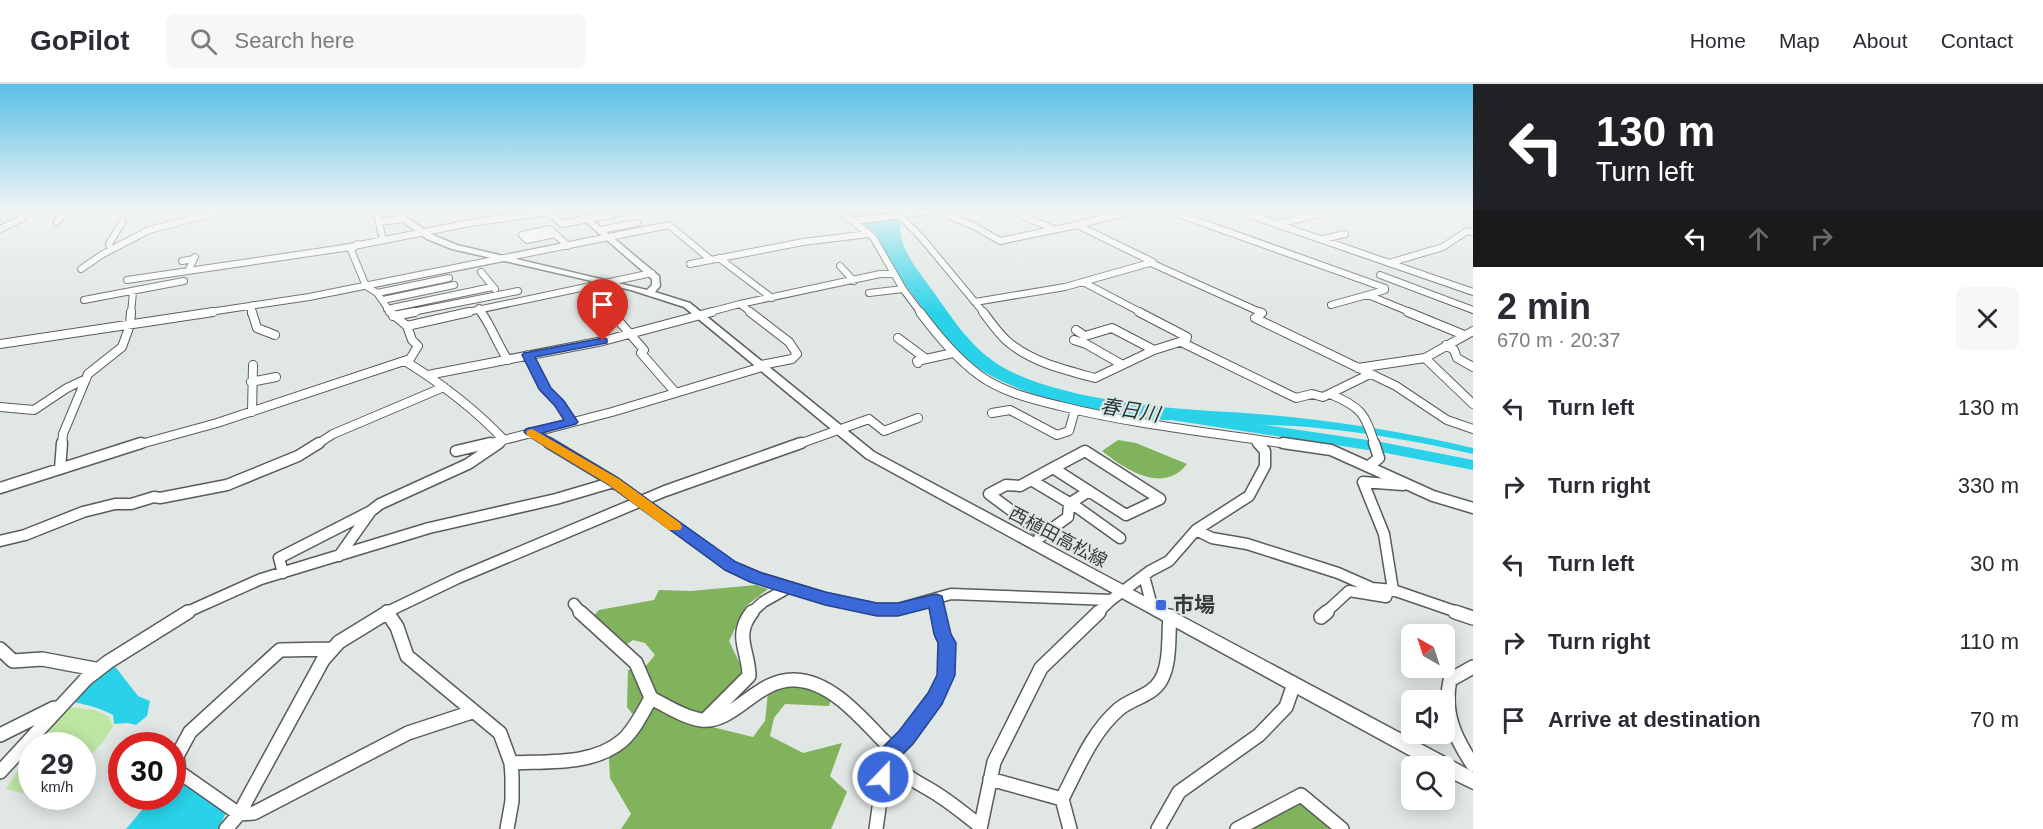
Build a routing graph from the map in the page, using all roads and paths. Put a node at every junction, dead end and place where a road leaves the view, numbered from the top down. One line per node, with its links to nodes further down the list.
1 (110, 245): 18 (street)
2 (121, 245): 18 (street)
3 (355, 245): 17 (street)
4 (356, 245): 19 (street)
5 (450, 245): 20 (main road, 西植田高松線)
6 (573, 245): 16 (street)
7 (617, 245): 33 (main road)
8 (696, 245): 21 (street)
9 (789, 245): 21 (street)
10 (878, 245): 34 (street)
11 (927, 245): 61 (street)
12 (1119, 245): 24 (street)
13 (1265, 245): 38 (street)
14 (1337, 245): 22 (street)
15 (1446, 245): 26 (street)
16 (568, 246): 20 (street)
17 (344, 248): 19 (street); 25 (street)
18 (111, 250): 29 (street)
19 (351, 250): 45 (street)
20 (503, 258): 31 (street); 43 (main road, 西植田高松線)
21 (715, 259): 27 (street); 59 (street)
22 (1381, 260): 26 (street); 35 (street)
23 (182, 261): 25 (street)
24 (1151, 262): 42 (street); 94 (street)
25 (192, 263): 30 (street); 37 (street)
26 (1389, 263): 53 (street)
27 (690, 264)
28 (840, 266): 41 (street)
29 (81, 269)
30 (168, 269)
31 (444, 270): 36 (street); 45 (street)
32 (481, 272): 46 (street)
33 (652, 273): 43 (street); 52 (main road)
34 (893, 274): 41 (street); 49 (street)
35 (1380, 274): 38 (street); 66 (street)
36 (449, 278): 44 (street); 57 (street)
37 (144, 279): 39 (street); 48 (street)
38 (1362, 279): 58 (street)
39 (127, 280)
40 (184, 281): 48 (street)
41 (854, 281): 59 (street)
42 (1083, 282): 61 (street); 79 (street)
43 (609, 283): 47 (street); 52 (main road, 西植田高松線)
44 (454, 285): 54 (street); 57 (street)
45 (366, 286): 57 (street); 63 (street)
46 (492, 286): 54 (street); 56 (street)
47 (589, 286): 65 (street); 73 (street)
48 (143, 289): 51 (street)
49 (903, 289): 55 (street); 83 (street)
50 (518, 291): 56 (street)
51 (133, 292): 60 (street); 69 (street)
52 (650, 292): 68 (main road, 西植田高松線)
53 (1473, 292)
54 (459, 293): 67 (street)
55 (869, 293)
56 (500, 295): 67 (street)
57 (380, 296): 67 (street)
58 (1368, 296): 64 (street); 75 (street)
59 (772, 298): 62 (street)
60 (84, 300)
61 (975, 302): 90 (street)
62 (740, 304): 68 (street); 92 (street)
63 (253, 305): 69 (street); 74 (street)
64 (1331, 305)
65 (479, 308): 70 (street); 87 (street)
66 (1473, 310)
67 (390, 313): 70 (street)
68 (702, 316): 73 (street); 92 (main road, 西植田高松線)
69 (130, 325): 80 (street); 98 (street)
70 (407, 326): 88 (street)
71 (1076, 330): 82 (street)
72 (1473, 330): 75 (street)
73 (631, 334): 84 (street); 101 (street)
74 (275, 335)
75 (1463, 336): 78 (street); 81 (street)
76 (898, 338): 85 (street)
77 (1074, 340): 90 (street)
78 (1473, 340)
79 (1181, 342): 82 (street); 102 (street)
80 (0, 344)
81 (1446, 345): 86 (street); 93 (street)
82 (1154, 350): 90 (street)
83 (953, 353): 85 (street); 105 (street)
84 (528, 355): 87 (street); 109 (street)
85 (925, 358): 89 (street)
86 (1425, 358): 94 (street); 103 (street)
87 (508, 360): 96 (street)
88 (405, 361): 96 (street); 106 (street)
89 (918, 363)
90 (1121, 364)
91 (254, 365): 99 (street)
92 (762, 366): 101 (street); 111 (main road, 西植田高松線)
93 (1473, 367)
94 (1358, 368): 95 (street)
95 (1370, 374): 102 (street); 110 (street)
96 (428, 375): 100 (street)
97 (276, 377): 99 (street)
98 (86, 380): 104 (street); 118 (street)
99 (251, 382): 106 (street)
100 (444, 387): 113 (street); 131 (street)
101 (675, 392): 109 (street)
102 (1330, 394): 116 (street)
103 (1473, 404)
104 (0, 407)
105 (1075, 410): 107 (street); 114 (street)
106 (252, 412): 118 (street)
107 (992, 412)
108 (918, 418): 111 (street)
109 (571, 422): 112 (street)
110 (1473, 429)
111 (839, 431): 124 (street); 132 (main road, 西植田高松線)
112 (530, 432): 113 (street); 120 (street)
113 (504, 440): 115 (street); 127 (street)
114 (1255, 440): 116 (street); 128 (street)
115 (456, 451)
116 (1369, 466): 121 (street)
117 (1052, 467): 119 (street); 123 (street); 123 (street)
118 (60, 469): 122 (street)
119 (1031, 480): 125 (street); 129 (street)
120 (614, 482): 124 (street); 133 (street)
121 (1411, 486): 126 (street); 137 (street)
122 (0, 488)
123 (1089, 491): 125 (street)
124 (638, 501): 136 (street); 143 (street)
125 (1069, 504): 129 (street); 130 (street)
126 (1473, 508)
127 (371, 511): 133 (street); 134 (street)
128 (1196, 530): 135 (street); 137 (street)
129 (1043, 534): 132 (street)
130 (1120, 538)
131 (0, 541)
132 (1032, 543): 138 (main road, 西植田高松線)
133 (339, 556): 134 (street)
134 (283, 573): 153 (street)
135 (1144, 576): 138 (street); 142 (street)
136 (788, 588): 139 (street); 155 (street)
137 (1391, 590): 145 (street); 146 (street)
138 (1123, 592): 140 (street); 142 (main road, 西植田高松線)
139 (936, 600): 140 (street); 157 (street)
140 (1111, 600): 161 (street)
141 (574, 604): 152 (street)
142 (1152, 606): 144 (main road, 西植田高松線)
143 (387, 612): 148 (street); 154 (street)
144 (1170, 616): 151 (main road, 西植田高松線); 163 (street)
145 (1321, 617)
146 (1473, 618)
147 (0, 649): 150 (street)
148 (331, 649): 164 (street); 164 (street)
149 (1473, 667): 159 (street)
150 (95, 669)
151 (1294, 684): 162 (main road, 西植田高松線); 170 (street)
152 (651, 698): 155 (street); 158 (street)
153 (60, 705): 156 (street); 160 (street)
154 (472, 712): 158 (street); 164 (street)
155 (706, 720): 157 (street)
156 (0, 735)
157 (893, 751): 165 (street); 168 (street)
158 (511, 763): 167 (street)
159 (1473, 765)
160 (0, 772)
161 (990, 779): 163 (street); 165 (street)
162 (1473, 782)
163 (1062, 799): 169 (street)
164 (239, 814): 166 (street)
165 (980, 827)
166 (226, 829)
167 (507, 829)
168 (876, 829)
169 (1070, 829)
170 (1158, 829)
171 (1237, 829): 172 (street)
172 (1342, 829)

